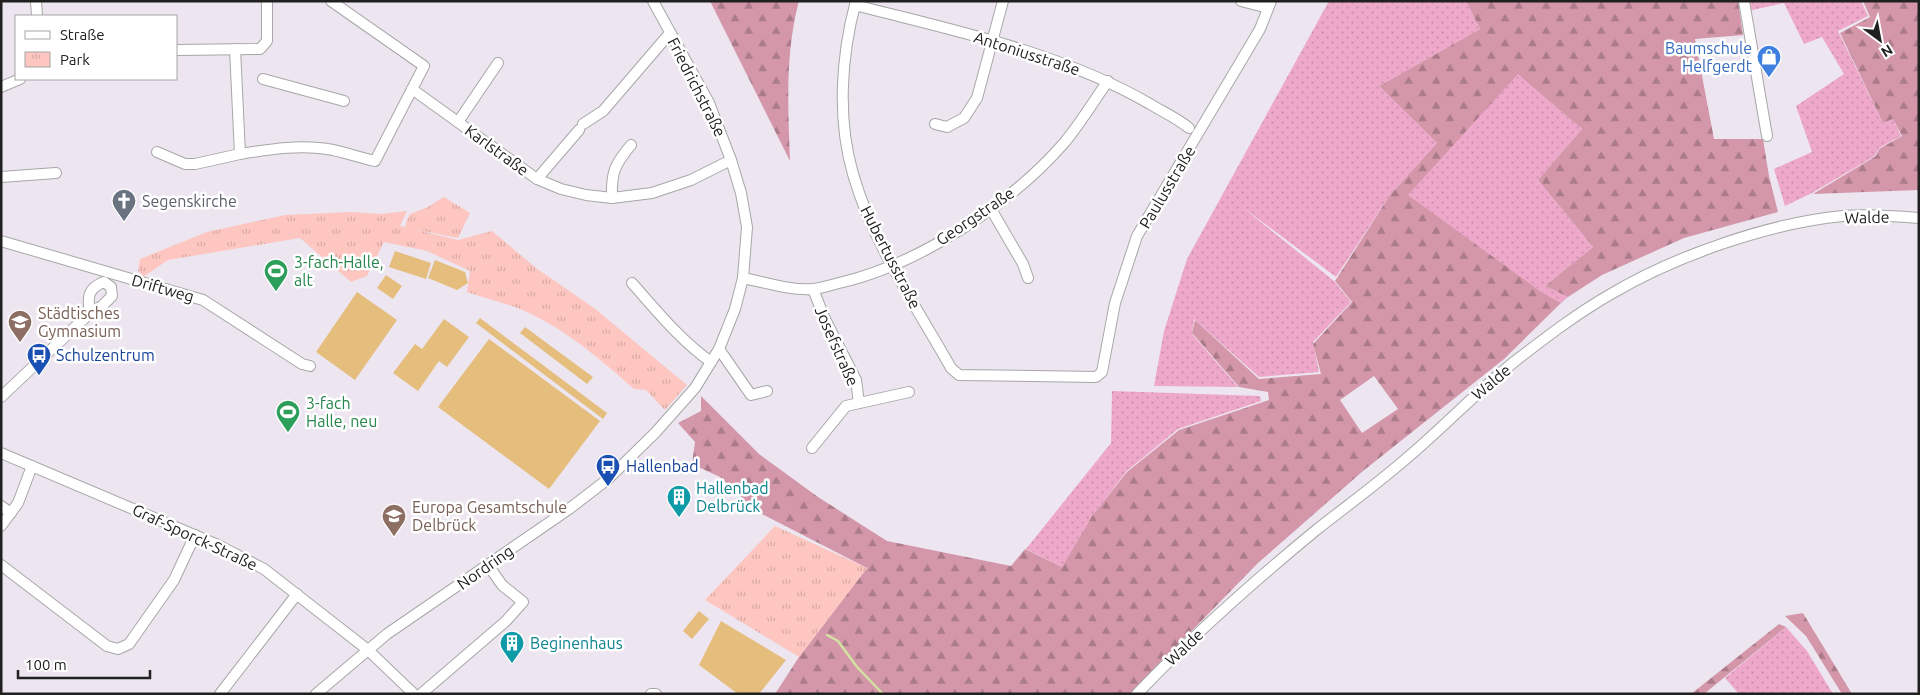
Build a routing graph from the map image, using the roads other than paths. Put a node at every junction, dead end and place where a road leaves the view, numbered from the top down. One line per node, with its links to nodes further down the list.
1 (36, 1): 10 (street)
2 (267, 1): 13 (street)
3 (331, 1): 20 (street)
4 (653, 1): 11 (street, Friedrichstraße)
5 (1003, 1): 12 (street)
6 (1241, 1): 9 (street)
7 (1744, 1): 26 (street)
8 (855, 3): 12 (street, Antoniusstraße); 39 (street, Hubertusstraße)
9 (1269, 5): 25 (street, Paulusstraße)
10 (37, 15)
11 (670, 33): 31 (street, Friedrichstraße); 34 (street, Karlstraße)
12 (993, 40): 18 (street, Antoniusstraße); 23 (street)
13 (234, 49): 14 (street); 30 (street)
14 (178, 50)
15 (498, 63): 22 (street, Karlstraße)
16 (263, 79): 21 (street)
17 (18, 80): 19 (street)
18 (1108, 82): 24 (street, Antoniusstraße); 36 (street, Georgstraße)
19 (1, 87)
20 (412, 89): 22 (street, Karlstraße); 30 (street)
21 (344, 102)
22 (458, 122): 34 (street, Karlstraße)
23 (935, 124)
24 (1189, 128): 25 (street); 27 (street)
25 (1201, 128): 27 (street, Paulusstraße)
26 (1767, 136)
27 (1194, 141): 49 (street, Paulusstraße)
28 (631, 145): 35 (street)
29 (157, 152): 30 (street)
30 (240, 154)
31 (731, 160): 35 (street, Karlstraße); 41 (street, Friedrichstraße)
32 (56, 173): 33 (street)
33 (1, 177)
34 (537, 179): 35 (street, Karlstraße)
35 (612, 198)
36 (991, 209): 39 (street, Georgstraße); 42 (street)
37 (1919, 218): 71 (street, Walde)
38 (1, 241): 40 (street, Driftweg)
39 (892, 266): 44 (street, Georgstraße); 49 (street, Hubertusstraße)
40 (106, 277): 45 (street); 45 (street); 48 (street, Driftweg)
41 (742, 278): 44 (street, Georgstraße); 46 (street, Friedrichstraße)
42 (1028, 278)
43 (632, 282): 47 (street)
44 (813, 289): 53 (street, Josefstraße)
45 (90, 313): 52 (street)
46 (719, 349): 47 (street); 50 (street)
47 (711, 362): 62 (street, Nordring)
48 (310, 366)
49 (1088, 376)
50 (767, 391)
51 (910, 392): 53 (street, Josefstraße)
52 (1, 397)
53 (859, 403): 54 (street, Josefstraße)
54 (812, 448)
55 (1, 453): 56 (street, Graf-Sporck-Straße)
56 (32, 466): 58 (street); 60 (street, Graf-Sporck-Straße)
57 (1, 506): 58 (street)
58 (11, 513): 59 (street)
59 (1, 526)
60 (194, 535): 61 (street); 63 (street, Graf-Sporck-Straße)
61 (1, 565)
62 (488, 565): 64 (street, Nordring); 68 (street)
63 (297, 594): 64 (street, Graf-Sporck-Straße); 65 (street)
64 (368, 650): 66 (street, Nordring); 67 (street, Graf-Sporck-Straße)
65 (220, 694)
66 (316, 694)
67 (414, 694)
68 (421, 694)
69 (651, 694): 70 (street)
70 (656, 694)
71 (1137, 694)

